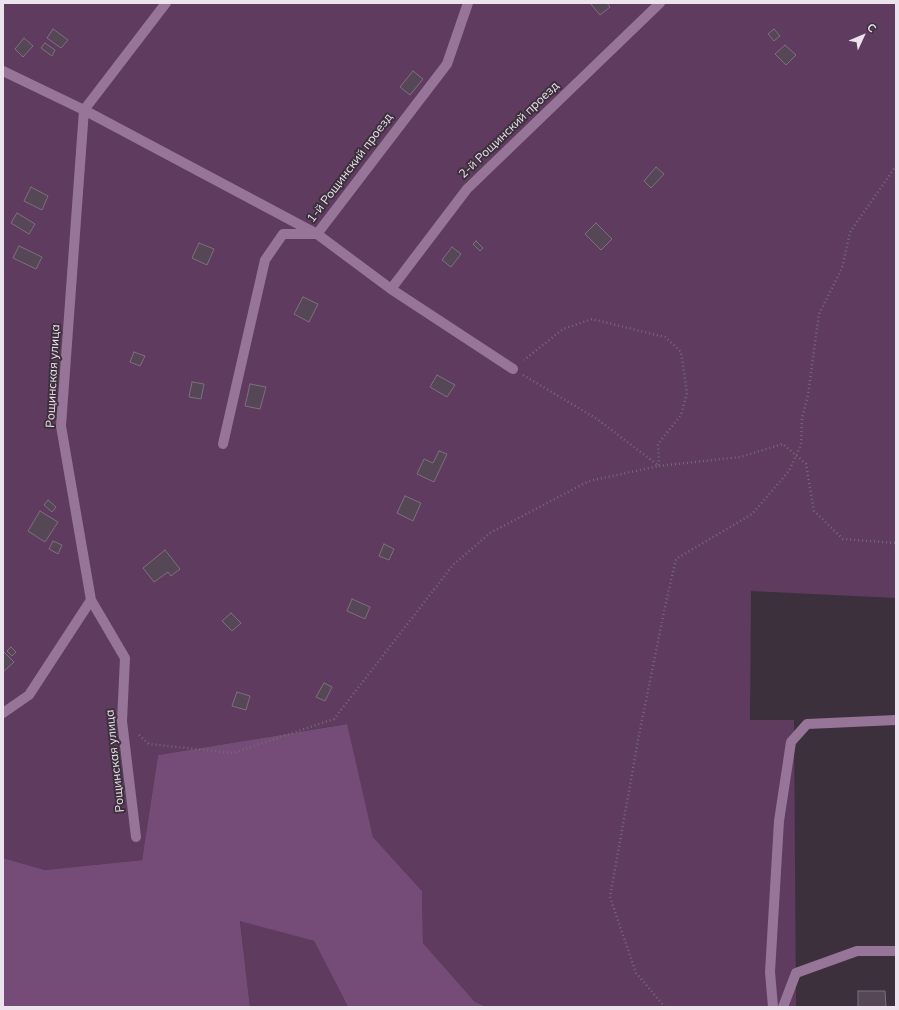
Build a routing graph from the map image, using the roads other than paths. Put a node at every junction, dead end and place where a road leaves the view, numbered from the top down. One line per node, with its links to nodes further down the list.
1 (166, 3): 5 (lane)
2 (468, 3): 6 (lane, 1-й Рощинский проезд)
3 (660, 3): 7 (lane, 2-й Рощинский проезд)
4 (3, 71): 5 (lane)
5 (84, 110): 6 (lane); 10 (lane, Рощинская улица)
6 (317, 234): 7 (lane); 9 (lane, 1-й Рощинский проезд)
7 (391, 288): 8 (lane)
8 (513, 369)
9 (223, 444)
10 (91, 600): 11 (lane); 13 (lane, Рощинская улица)
11 (3, 713)
12 (896, 720): 15 (lane)
13 (136, 837)
14 (896, 951): 16 (lane)
15 (773, 1007)
16 (783, 1007)

